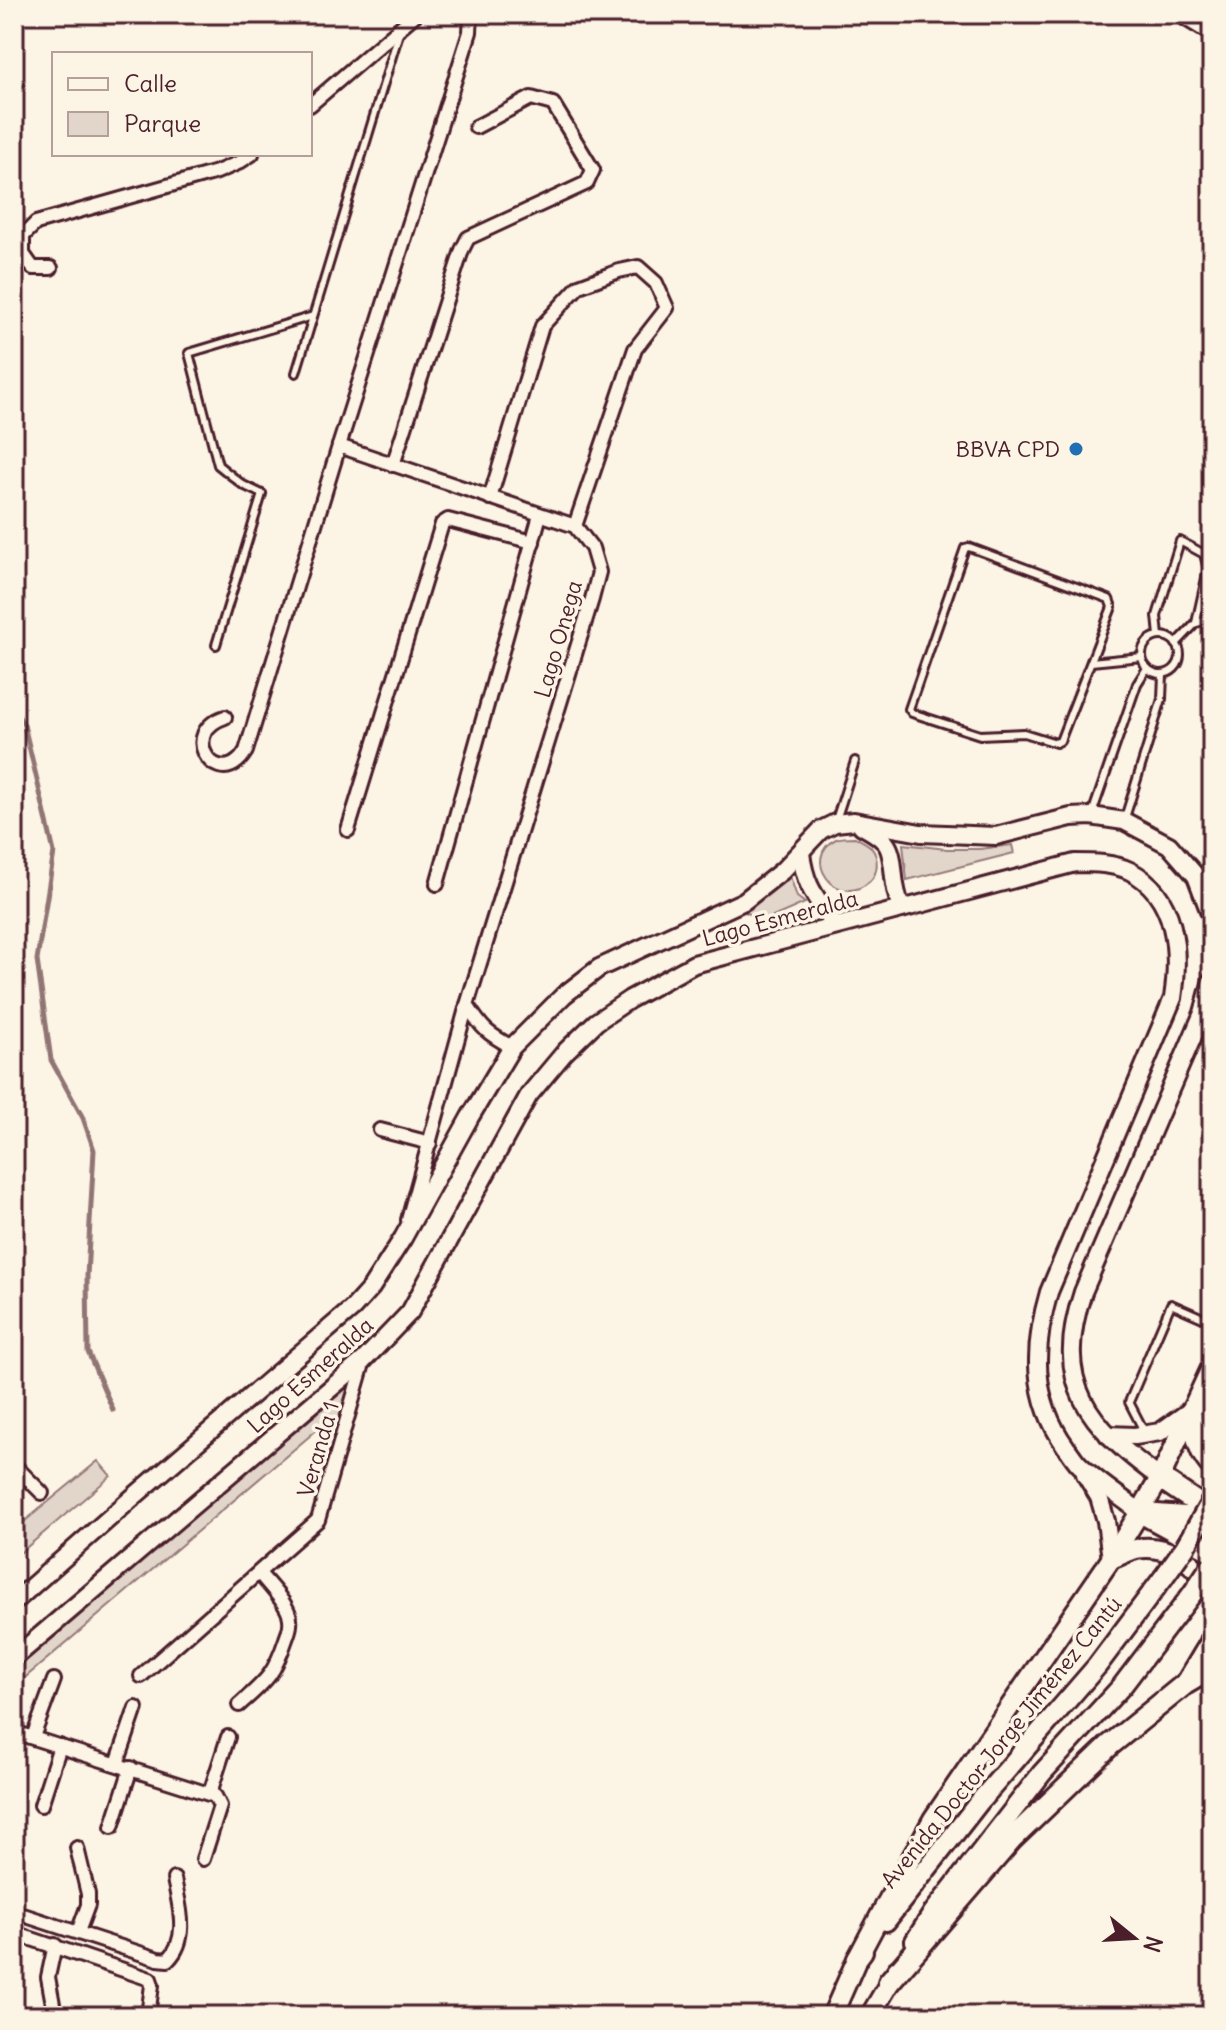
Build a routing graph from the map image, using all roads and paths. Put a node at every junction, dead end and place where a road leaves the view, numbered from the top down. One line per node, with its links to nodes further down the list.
1 (416, 14): 3 (street)
2 (471, 14): 10 (street)
3 (402, 27): 4 (street); 8 (lane)
4 (312, 103)
5 (476, 127): 11 (street)
6 (249, 156): 7 (street)
7 (51, 268)
8 (313, 316): 9 (lane); 20 (lane)
9 (296, 373)
10 (339, 446): 11 (street); 25 (street)
11 (393, 465): 12 (street)
12 (490, 498): 13 (street); 14 (street)
13 (540, 515): 14 (street); 15 (street)
14 (575, 526): 40 (street, Lago Onega)
15 (533, 542): 32 (street); 35 (street)
16 (1212, 619): 17 (lane)
17 (1196, 623): 18 (lane); 19 (lane)
18 (1159, 636): 19 (lane); 21 (lane)
19 (1176, 644): 24 (lane)
20 (216, 645)
21 (1142, 657): 22 (lane); 23 (lane)
22 (1091, 662): 22 (lane)
23 (1147, 668): 24 (lane); 27 (lane)
24 (1163, 674): 29 (lane)
25 (225, 717)
26 (855, 761): 30 (lane)
27 (1091, 816): 29 (street); 31 (street)
28 (854, 821): 30 (street); 31 (street); 33 (street)
29 (1124, 821): 37 (street)
30 (835, 823): 34 (street, Lago Esmeralda)
31 (902, 829): 33 (street)
32 (348, 830)
33 (890, 850): 36 (street)
34 (801, 853): 38 (street); 41 (street, Lago Esmeralda)
35 (437, 884)
36 (901, 909): 38 (street, Lago Esmeralda); 52 (street, Lago Esmeralda)
37 (1212, 918)
38 (835, 926): 46 (street, Lago Esmeralda)
39 (1212, 980): 50 (street)
40 (467, 1005): 41 (street); 43 (street, Lago Onega)
41 (512, 1047): 44 (street, Lago Esmeralda)
42 (380, 1130): 43 (street)
43 (430, 1143): 44 (street, Lago Onega)
44 (403, 1238): 64 (street, Lago Esmeralda)
45 (1212, 1322): 49 (lane)
46 (364, 1360): 62 (street, Veranda 1); 66 (street, Lago Esmeralda)
47 (1212, 1366): 48 (main road)
48 (1191, 1410): 49 (street); 53 (main road); 54 (main road)
49 (1146, 1434): 50 (street)
50 (1108, 1435): 54 (street)
51 (14, 1465): 55 (street)
52 (1080, 1465): 57 (street, Lago Esmeralda); 60 (street)
53 (1212, 1467)
54 (1160, 1478): 57 (main road); 58 (main road)
55 (42, 1493)
56 (1212, 1500): 89 (main road, Avenida Doctor Jorge Jiménez Cantú, bridge)
57 (1140, 1512): 58 (main road); 59 (main road); 60 (main road)
58 (1212, 1516)
59 (1212, 1551)
60 (1111, 1559): 63 (main road); 89 (main road)
61 (1212, 1564): 90 (main road, bridge)
62 (259, 1573): 68 (street, Veranda 1); 71 (street)
63 (1212, 1588)
64 (14, 1602)
65 (1212, 1633): 70 (main road)
66 (14, 1658)
67 (1212, 1668): 70 (main road)
68 (141, 1676)
69 (54, 1680): 74 (street)
70 (1185, 1684): 90 (main road)
71 (239, 1705)
72 (136, 1708): 77 (street)
73 (14, 1732): 74 (street)
74 (33, 1737): 76 (street)
75 (228, 1737): 79 (street)
76 (60, 1746): 77 (street); 80 (street)
77 (117, 1764): 78 (street)
78 (131, 1768): 79 (street); 81 (street)
79 (210, 1793): 83 (street)
80 (41, 1805)
81 (112, 1827)
82 (77, 1848): 86 (street)
83 (203, 1859)
84 (174, 1879): 86 (street)
85 (14, 1912): 86 (street)
86 (78, 1932)
87 (14, 1933): 88 (street)
88 (55, 1945): 91 (street); 92 (street)
89 (857, 1959): 93 (main road, Avenida Doctor Jorge Jiménez Cantú)
90 (889, 1982): 94 (main road)
91 (55, 2015)
92 (148, 2016)
93 (832, 2016)
94 (870, 2016)

